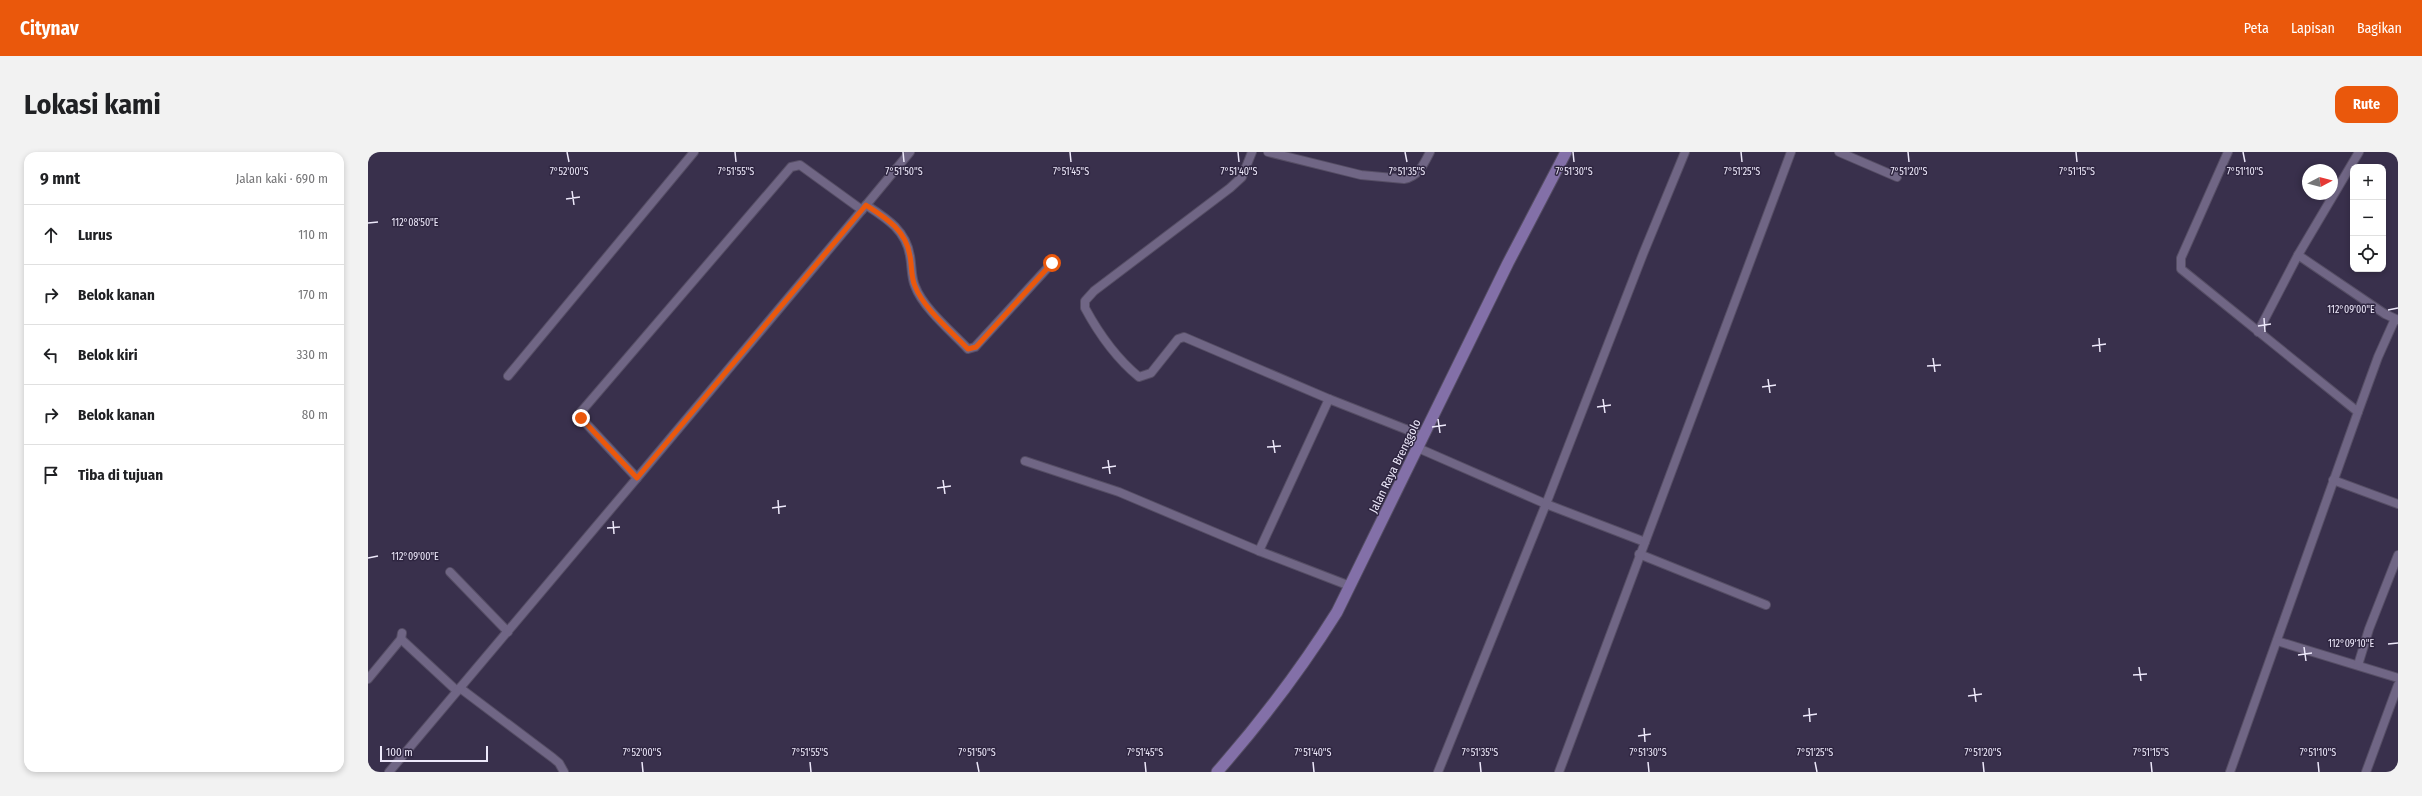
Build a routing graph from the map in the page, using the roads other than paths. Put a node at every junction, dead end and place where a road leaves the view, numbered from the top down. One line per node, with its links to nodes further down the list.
1 (694, 152): 18 (street)
2 (910, 152): 13 (street)
3 (1252, 152): 19 (street)
4 (1268, 152): 5 (street)
5 (1430, 152)
6 (1566, 152): 21 (main road, Jalan Raya Brenggolo)
7 (1685, 152): 26 (street)
8 (1791, 152): 28 (street)
9 (1839, 152): 12 (street)
10 (2228, 152): 17 (street)
11 (2359, 152): 14 (street)
12 (1897, 177)
13 (864, 207): 15 (street); 24 (street); 24 (street)
14 (2298, 255): 16 (street); 17 (street)
15 (1052, 263)
16 (2397, 320): 20 (street)
17 (2258, 332): 20 (street)
18 (508, 376)
19 (1330, 399): 21 (street); 29 (street)
20 (2358, 412): 25 (street)
21 (1423, 436): 22 (main road, Jalan Raya Brenggolo)
22 (1418, 448): 26 (street); 33 (main road, Jalan Raya Brenggolo)
23 (1025, 461): 29 (street)
24 (637, 478): 35 (street)
25 (2333, 480): 27 (street); 36 (street)
26 (1546, 504): 28 (street); 45 (street)
27 (2398, 504)
28 (1645, 542): 30 (street)
29 (1259, 552): 33 (street)
30 (1639, 554): 34 (street); 46 (street)
31 (2398, 555): 37 (street)
32 (450, 572): 35 (street)
33 (1350, 586): 44 (main road, Jalan Raya Brenggolo)
34 (1766, 605)
35 (508, 632): 41 (street)
36 (2277, 641): 37 (street); 47 (street)
37 (2358, 665): 38 (street)
38 (2398, 678)
39 (368, 679): 41 (street)
40 (2398, 685): 48 (street)
41 (459, 690): 42 (street); 43 (street)
42 (389, 772)
43 (564, 772)
44 (1217, 772)
45 (1438, 772)
46 (1559, 772)
47 (2230, 772)
48 (2366, 772)

